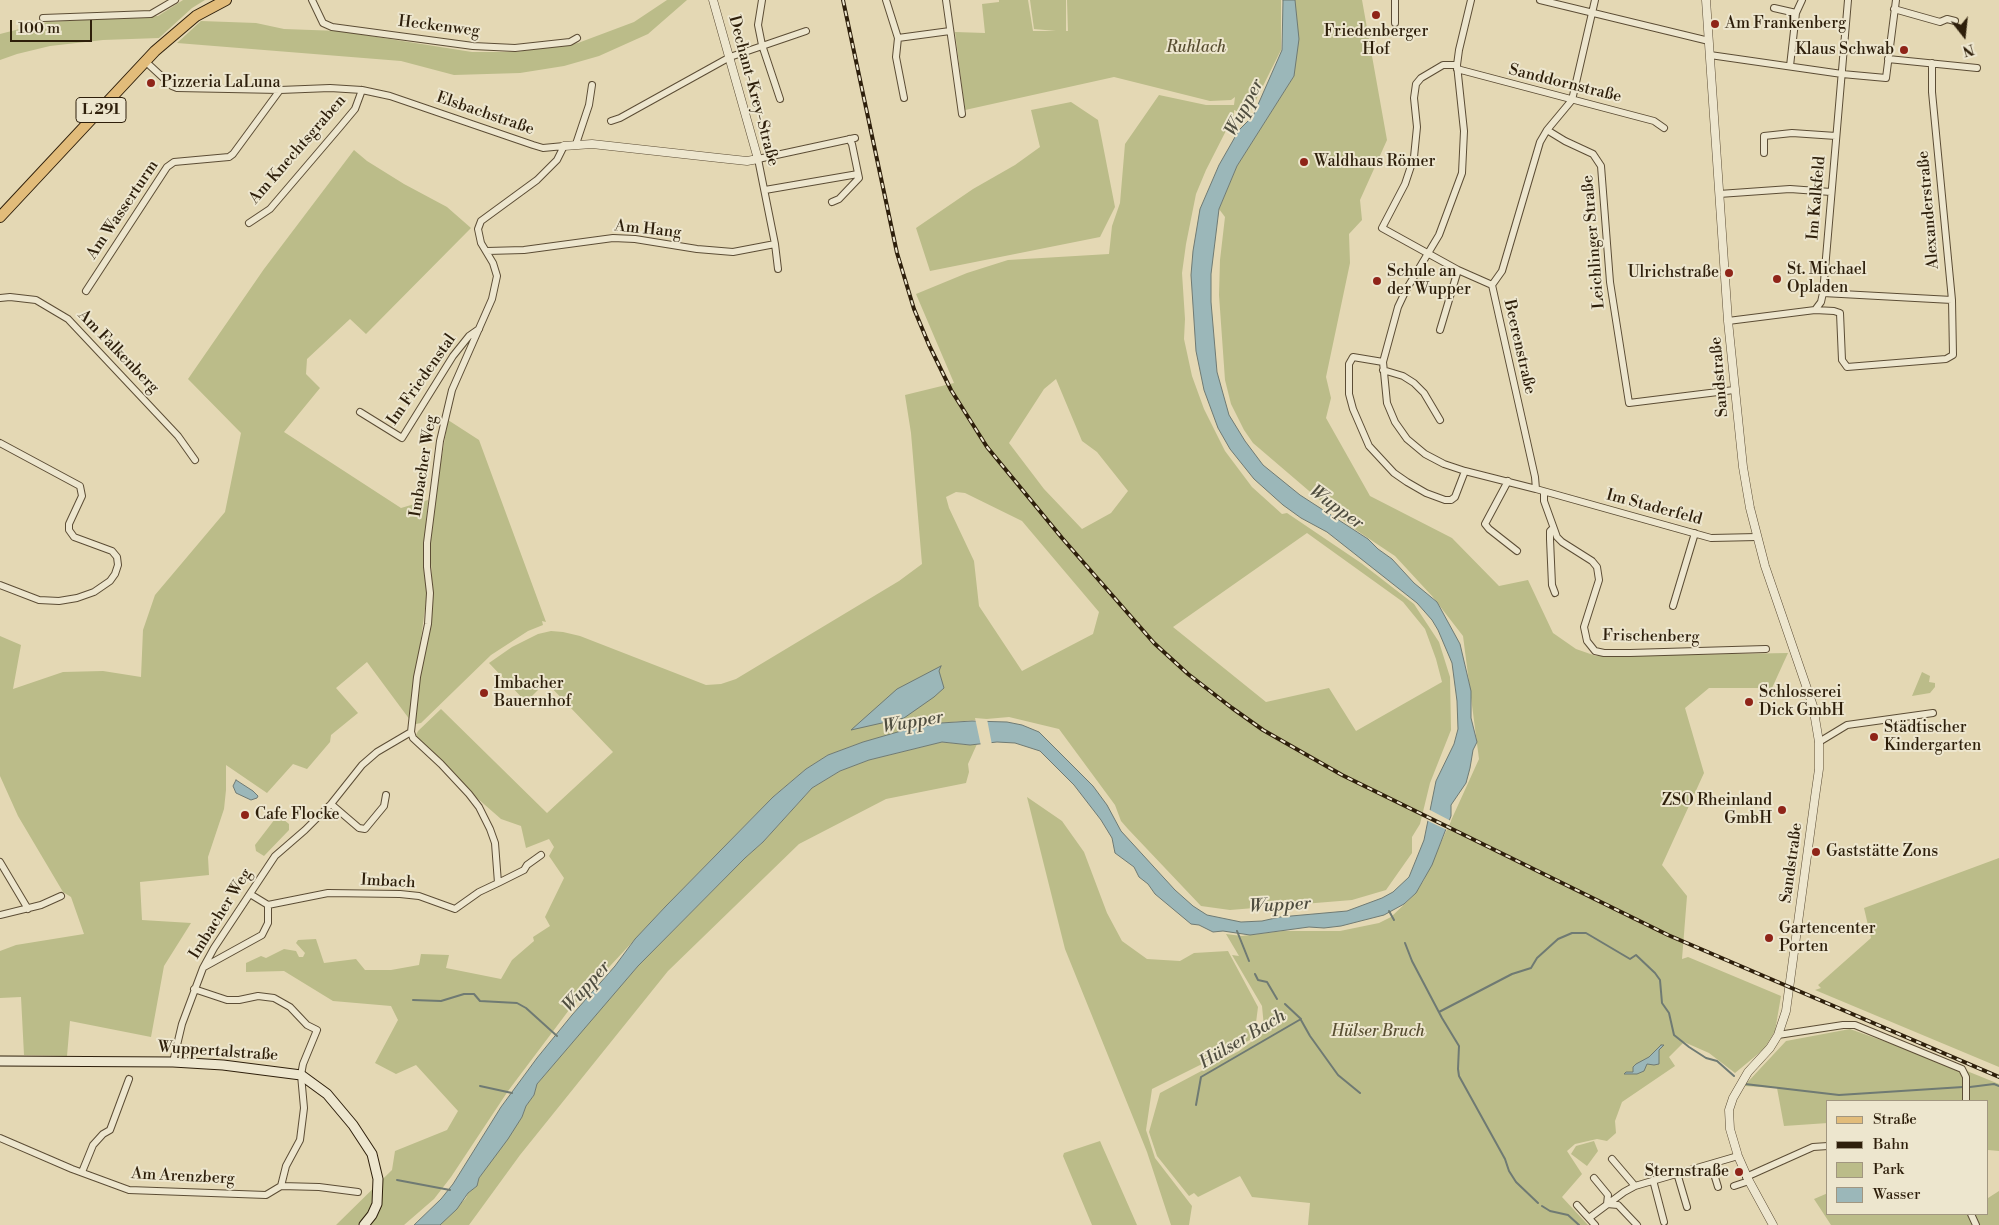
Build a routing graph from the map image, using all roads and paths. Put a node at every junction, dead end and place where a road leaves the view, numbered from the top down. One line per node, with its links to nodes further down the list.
1 (175, 0): 20 (street)
2 (226, 0): 32 (main road, L 291)
3 (312, 0): 25 (street, Heckenweg)
4 (713, 0): 30 (street, Dechant-Krey-Straße)
5 (762, 0): 28 (street)
6 (886, 0): 26 (street)
7 (946, 0): 24 (street)
8 (1395, 0): 22 (street)
9 (1471, 0): 35 (street, Im Staderfeld)
10 (1540, 0): 18 (street)
11 (1594, 0): 18 (street)
12 (1706, 0): 27 (street, Sandstraße)
13 (1802, 0): 19 (street)
14 (1848, 0): 37 (street, Im Kalkfeld)
15 (1896, 0): 17 (street)
16 (1774, 8): 19 (street)
17 (1894, 9): 21 (street); 31 (street)
18 (1592, 13): 27 (street); 43 (street)
19 (1796, 13): 34 (street)
20 (43, 18)
21 (1955, 21)
22 (1395, 23)
23 (806, 31): 28 (street)
24 (950, 31): 26 (street); 44 (street)
25 (577, 38)
26 (898, 38): 41 (street)
27 (1709, 41): 29 (street, Sandstraße)
28 (762, 46): 30 (street); 42 (street)
29 (1710, 54): 34 (street); 56 (street, Sandstraße)
30 (730, 57): 45 (street); 52 (street, Dechant-Krey-Straße)
31 (1888, 58): 33 (street); 37 (street)
32 (145, 61): 39 (street, Elsbachstraße); 58 (main road, L 291)
33 (1932, 63): 36 (street); 69 (street, Alexanderstraße)
34 (1790, 66): 37 (street)
35 (1457, 67): 43 (street, Sanddornstraße); 62 (street, Im Staderfeld); 62 (street)
36 (1977, 68)
37 (1842, 74): 48 (street, Im Kalkfeld)
38 (592, 85): 49 (street)
39 (280, 90): 40 (street, Elsbachstraße); 66 (street, Am Wasserturm)
40 (362, 90): 50 (street, Elsbachstraße); 59 (street, Am Knechtsgraben)
41 (904, 98)
42 (780, 99)
43 (1572, 100): 46 (street, Sanddornstraße); 47 (street)
44 (962, 114)
45 (611, 121)
46 (1664, 128)
47 (1547, 130): 65 (street, Beerenstraße); 76 (street, Leichlinger Straße)
48 (1836, 136): 51 (street, Im Kalkfeld); 55 (street, Im Kalkfeld)
49 (576, 144): 50 (street, Elsbachstraße); 52 (street, Elsbachstraße)
50 (564, 146): 61 (street, Imbacher Weg)
51 (1764, 153)
52 (758, 159): 53 (street, Elsbachstraße); 54 (street, Dechant-Krey-Straße)
53 (858, 174): 54 (street, Dechant-Krey-Straße); 57 (street)
54 (765, 190): 60 (street, Dechant-Krey-Straße)
55 (1831, 192): 56 (street); 67 (street, Im Kalkfeld)
56 (1720, 194): 71 (street, Sandstraße)
57 (832, 202)
58 (0, 217)
59 (249, 224)
60 (775, 244): 61 (street, Am Hang); 63 (street, Dechant-Krey-Straße)
61 (487, 251): 72 (street, Imbacher Weg)
62 (1429, 253): 64 (street); 74 (street, Im Staderfeld)
63 (778, 268)
64 (1458, 270): 65 (street); 73 (street)
65 (1492, 285): 83 (street, Beerenstraße)
66 (86, 291)
67 (1823, 293): 69 (street); 70 (street)
68 (0, 298): 80 (street, Am Falkenberg)
69 (1952, 300): 70 (street, Alexanderstraße)
70 (1815, 310): 71 (street)
71 (1728, 321): 76 (street, Sandstraße)
72 (480, 328): 77 (street, Im Friedenstal); 94 (street, Imbacher Weg)
73 (1440, 330)
74 (1383, 362): 75 (street, Im Staderfeld); 81 (street)
75 (1383, 370): 78 (street); 81 (street, Im Staderfeld)
76 (1734, 390): 87 (street, Sandstraße)
77 (360, 412)
78 (1440, 420)
79 (0, 443): 89 (street)
80 (195, 460)
81 (1465, 471): 82 (street, Im Staderfeld)
82 (1508, 481): 83 (street, Im Staderfeld); 88 (street)
83 (1536, 489): 84 (street, Im Staderfeld)
84 (1544, 492): 85 (street, Frischenberg); 86 (street, Im Staderfeld)
85 (1553, 528): 90 (street, Frischenberg); 92 (street, Frischenberg)
86 (1695, 533): 87 (street, Im Staderfeld); 91 (street)
87 (1757, 537): 95 (street, Sandstraße)
88 (1517, 551)
89 (0, 585)
90 (1555, 593)
91 (1673, 606)
92 (1766, 650)
93 (1933, 714): 95 (street)
94 (411, 732): 97 (street, Imbacher Weg); 100 (street)
95 (1819, 742): 108 (street, Sandstraße)
96 (386, 796): 97 (street)
97 (331, 804): 101 (street, Imbacher Weg)
98 (541, 855): 100 (street, Imbach)
99 (0, 862): 104 (street)
100 (498, 883): 103 (street, Imbach)
101 (250, 894): 103 (street); 106 (street, Imbacher Weg)
102 (62, 896): 104 (street)
103 (268, 905): 106 (street)
104 (28, 909): 105 (street)
105 (0, 915)
106 (203, 968): 107 (street, Imbacher Weg)
107 (194, 989): 110 (street, Imbacher Weg); 111 (street)
108 (1778, 1035): 113 (street); 116 (street, Sandstraße)
109 (0, 1061): 110 (main road, Wuppertalstraße)
110 (173, 1062): 111 (main road, Wuppertalstraße)
111 (301, 1075): 124 (street); 134 (main road, Wuppertalstraße)
112 (129, 1079): 119 (street)
113 (1966, 1100)
114 (0, 1138): 119 (street, Am Arenzberg)
115 (1826, 1146): 122 (street)
116 (1738, 1156): 118 (street); 122 (street, Sandstraße)
117 (1612, 1159): 125 (street)
118 (1711, 1164): 120 (street); 127 (street)
119 (82, 1172): 124 (street, Am Arenzberg)
120 (1677, 1173): 123 (street); 131 (street)
121 (1594, 1178): 129 (street)
122 (1748, 1179): 126 (street); 137 (street, Sandstraße)
123 (1653, 1180): 125 (street); 133 (street)
124 (281, 1186): 128 (street, Am Arenzberg)
125 (1635, 1186): 129 (street)
126 (1734, 1186)
127 (1718, 1188)
128 (358, 1192)
129 (1607, 1204): 132 (street); 136 (street)
130 (1577, 1205): 132 (street)
131 (1687, 1207)
132 (1589, 1218): 135 (street)
133 (1664, 1222)
134 (364, 1225)
135 (1595, 1225)
136 (1637, 1225)
137 (1773, 1225)

